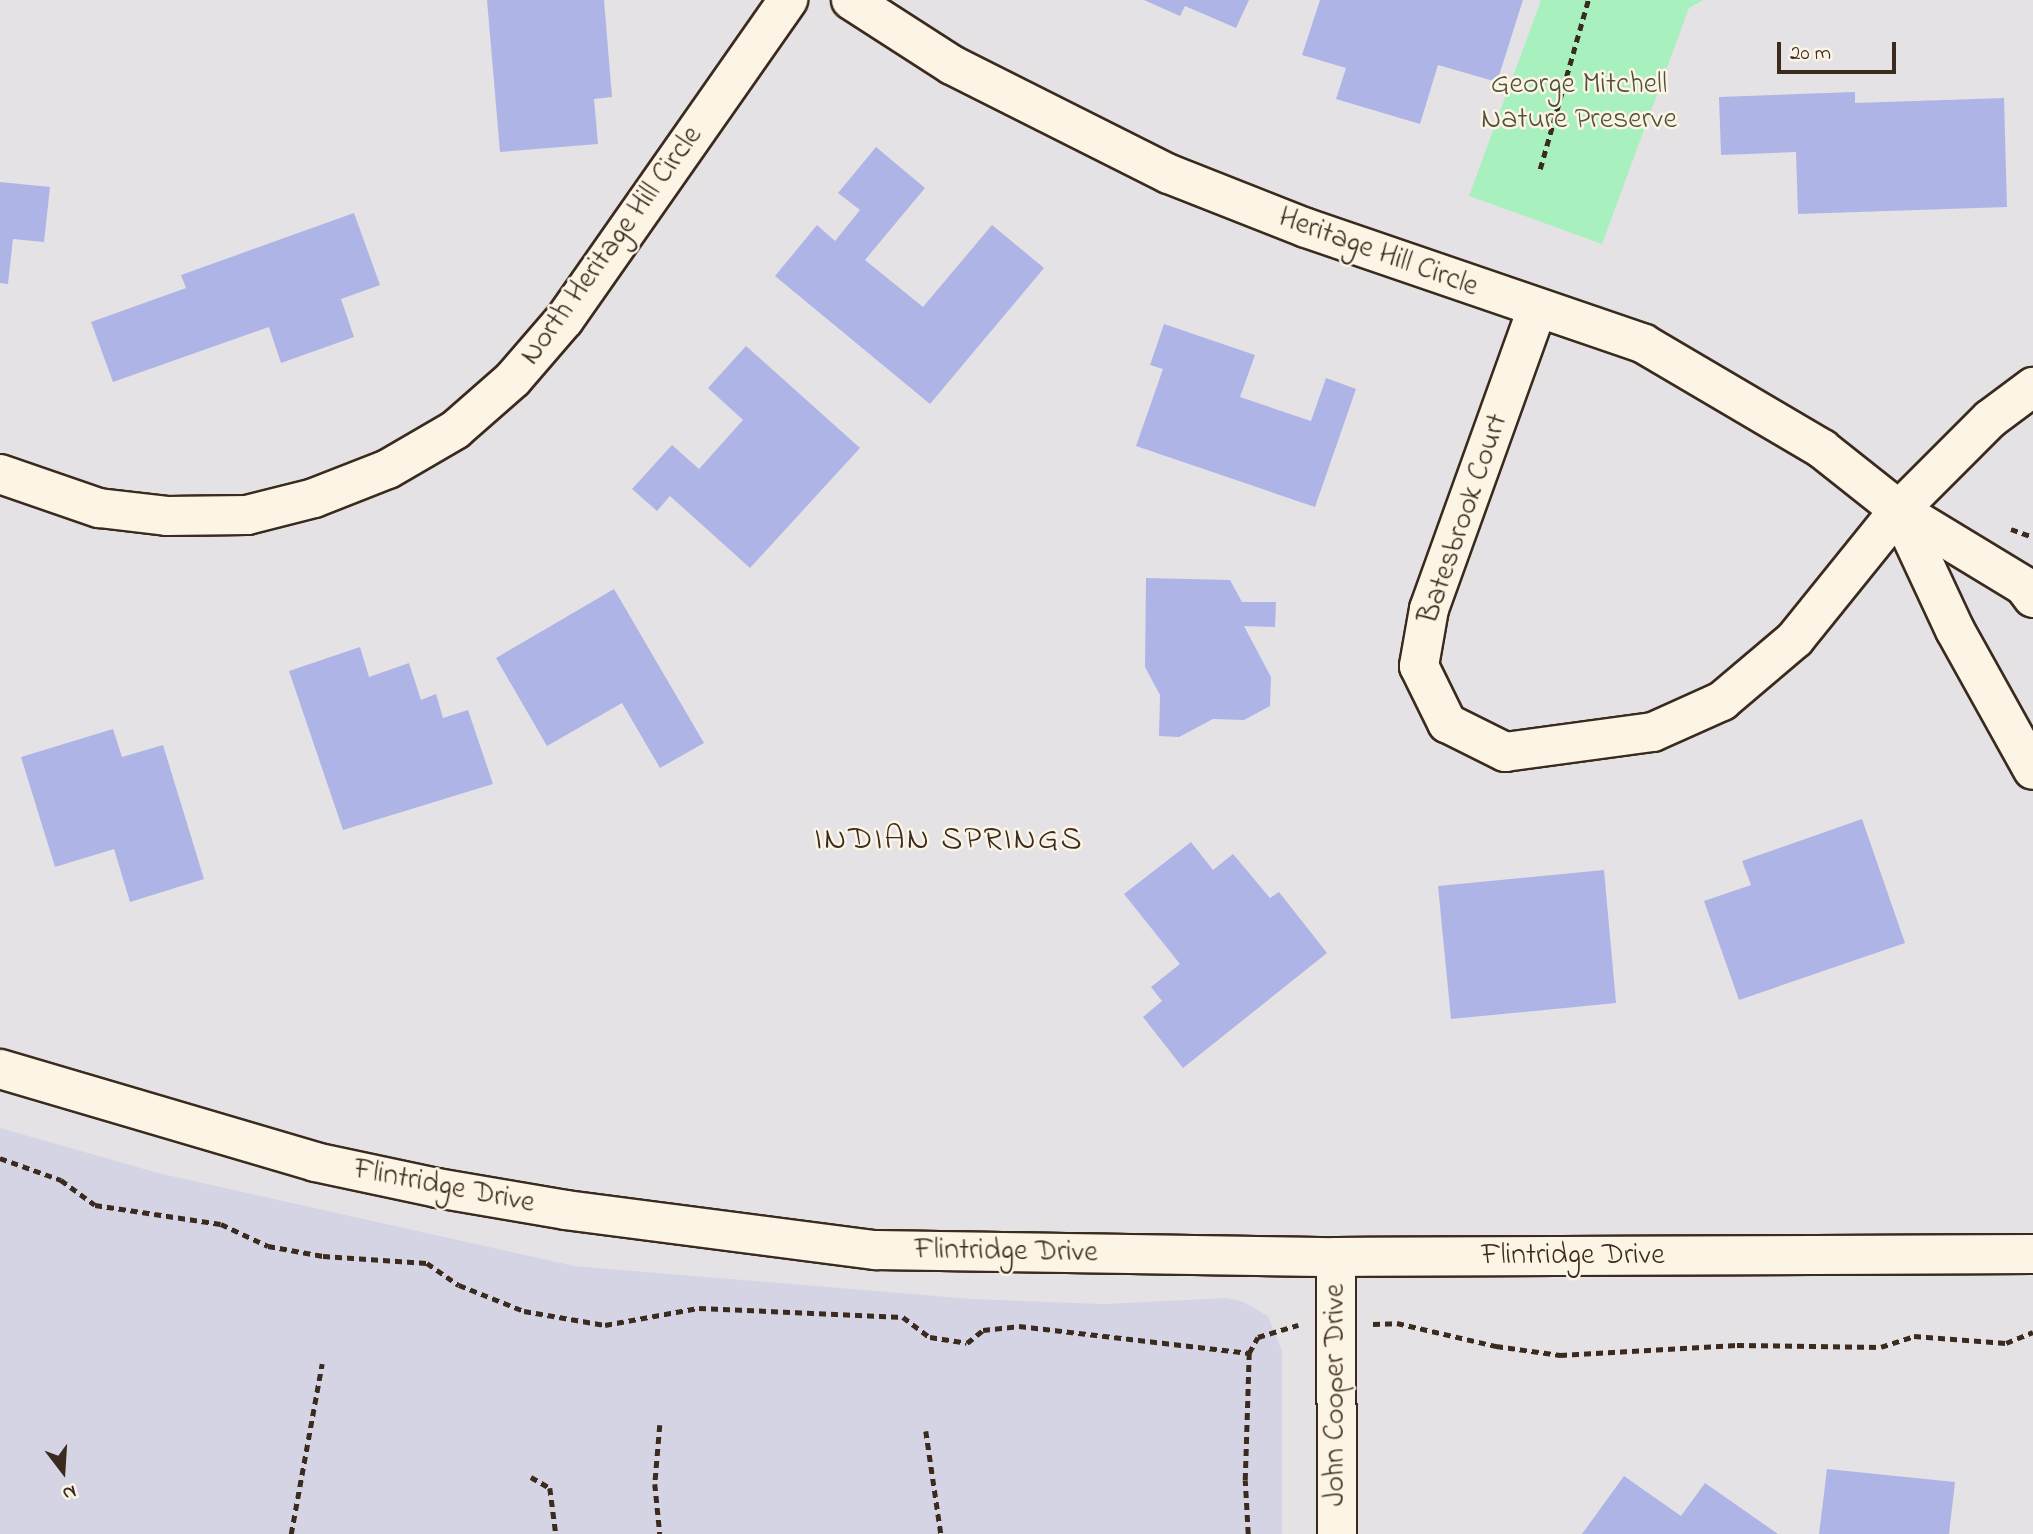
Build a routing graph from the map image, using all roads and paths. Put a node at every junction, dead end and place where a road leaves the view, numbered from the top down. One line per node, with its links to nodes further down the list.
1 (788, 0): 7 (street, North Heritage Hill Circle)
2 (851, 0): 5 (street, Heritage Hill Circle)
3 (1588, 0): 4 (path)
4 (1540, 169)
5 (1537, 309): 8 (street, Heritage Hill Circle); 8 (street, Batesbrook Court)
6 (2033, 387): 8 (street, Batesbrook Court)
7 (0, 474)
8 (1899, 510): 9 (street, Heritage Hill Circle); 10 (street, Heritage Hill Circle)
9 (2033, 598)
10 (2033, 770)
11 (0, 1069): 14 (street, Flintridge Drive)
12 (0, 1158): 17 (path)
13 (2033, 1254): 14 (street, Flintridge Drive)
14 (1336, 1257): 15 (street, John Cooper Drive)
15 (1336, 1325): 16 (path); 17 (path); 27 (street, John Cooper Drive)
16 (2033, 1332)
17 (1249, 1353): 26 (path)
18 (322, 1364): 22 (path)
19 (660, 1425): 24 (path)
20 (926, 1431): 25 (path)
21 (531, 1477): 23 (path)
22 (291, 1534)
23 (556, 1534)
24 (660, 1534)
25 (941, 1534)
26 (1248, 1534)
27 (1337, 1534)

